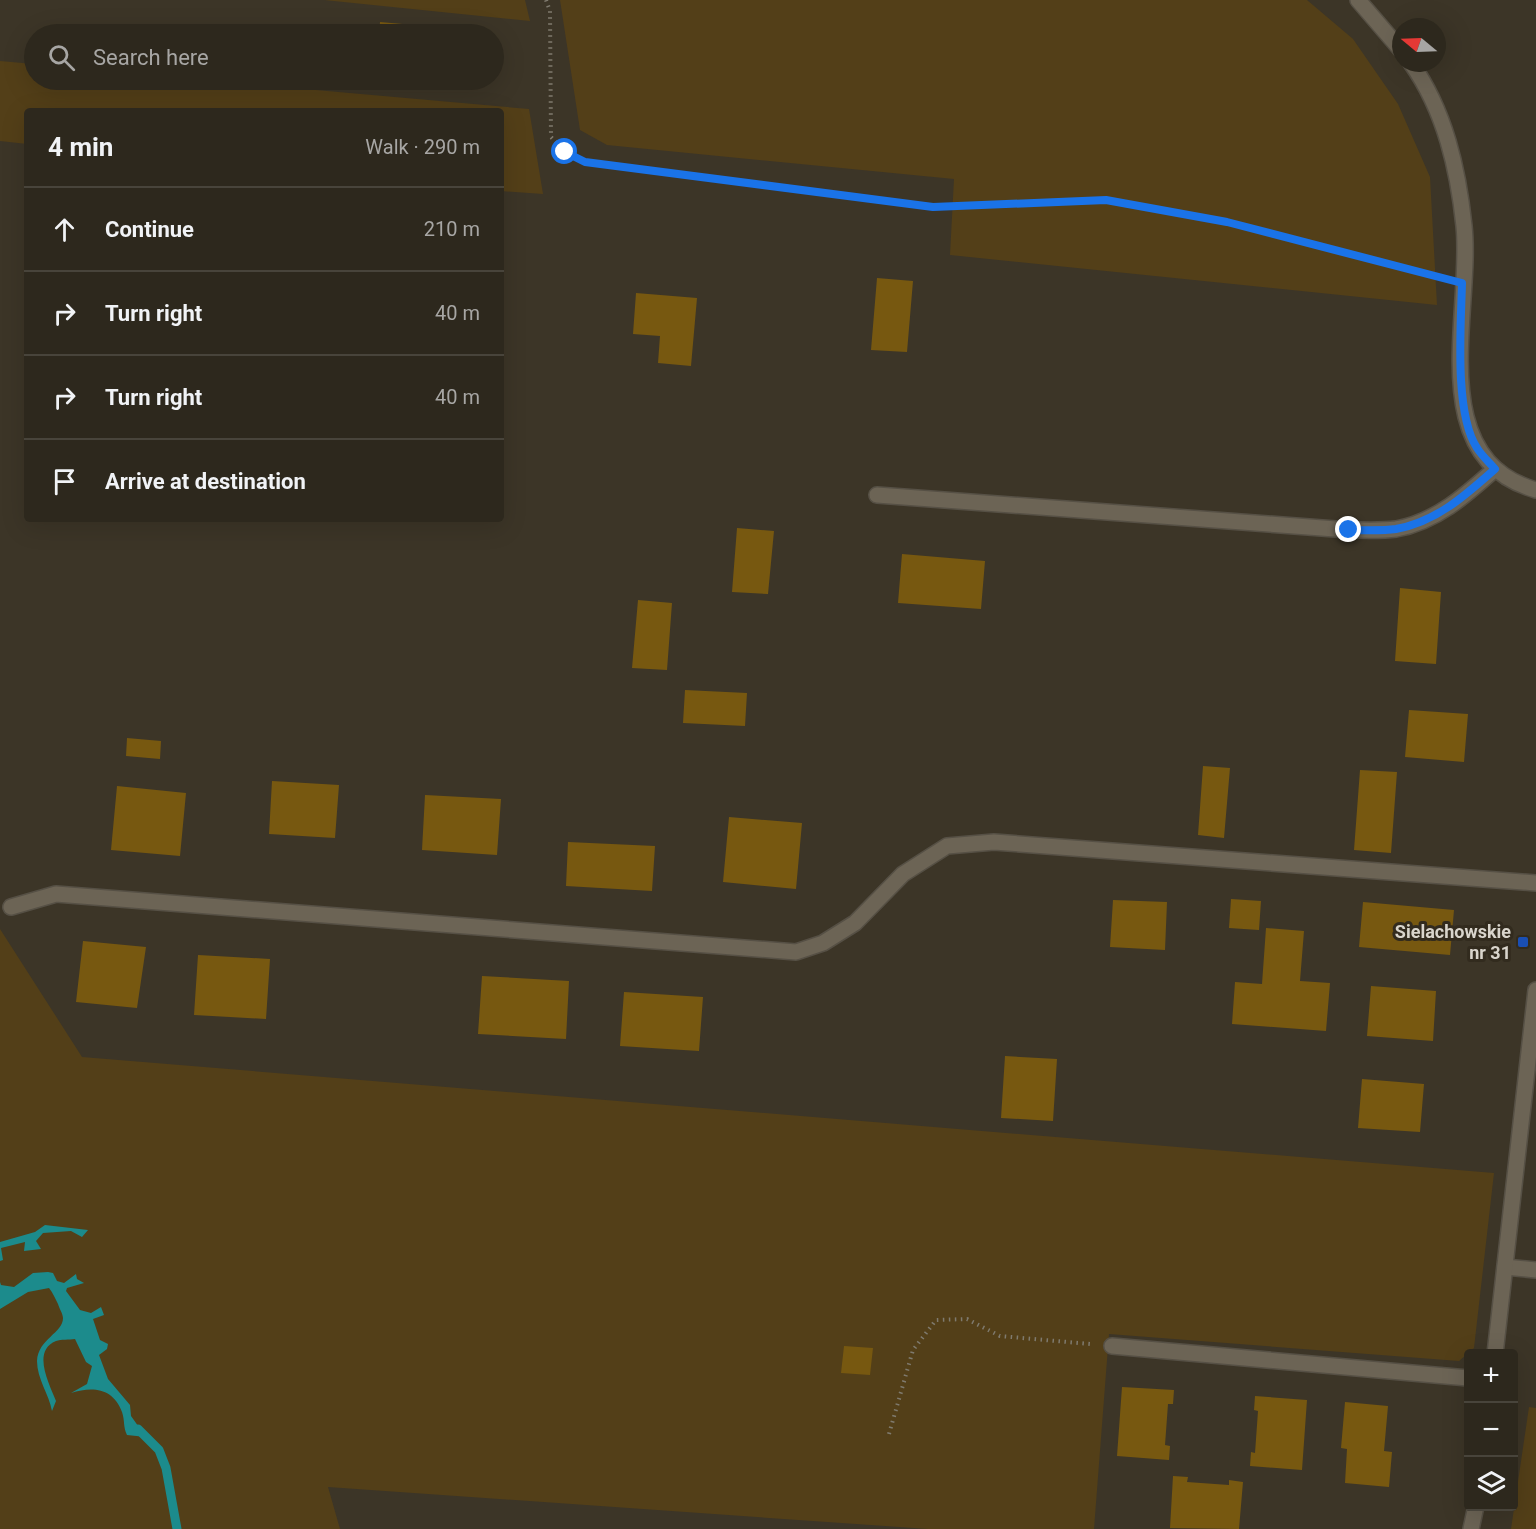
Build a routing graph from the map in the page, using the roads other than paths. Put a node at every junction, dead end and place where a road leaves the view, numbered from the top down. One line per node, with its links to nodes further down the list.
1 (1358, 0): 2 (street)
2 (1392, 40)
3 (1417, 72): 4 (street)
4 (1495, 469): 5 (street); 6 (street)
5 (1536, 490)
6 (877, 495)
7 (1536, 883): 8 (street)
8 (11, 907)
9 (1536, 990): 10 (street)
10 (1505, 1267): 11 (street); 13 (street)
11 (1536, 1270)
12 (1112, 1346): 14 (street)
13 (1495, 1349)
14 (1464, 1378)
15 (1475, 1511): 16 (street)
16 (1472, 1529)

